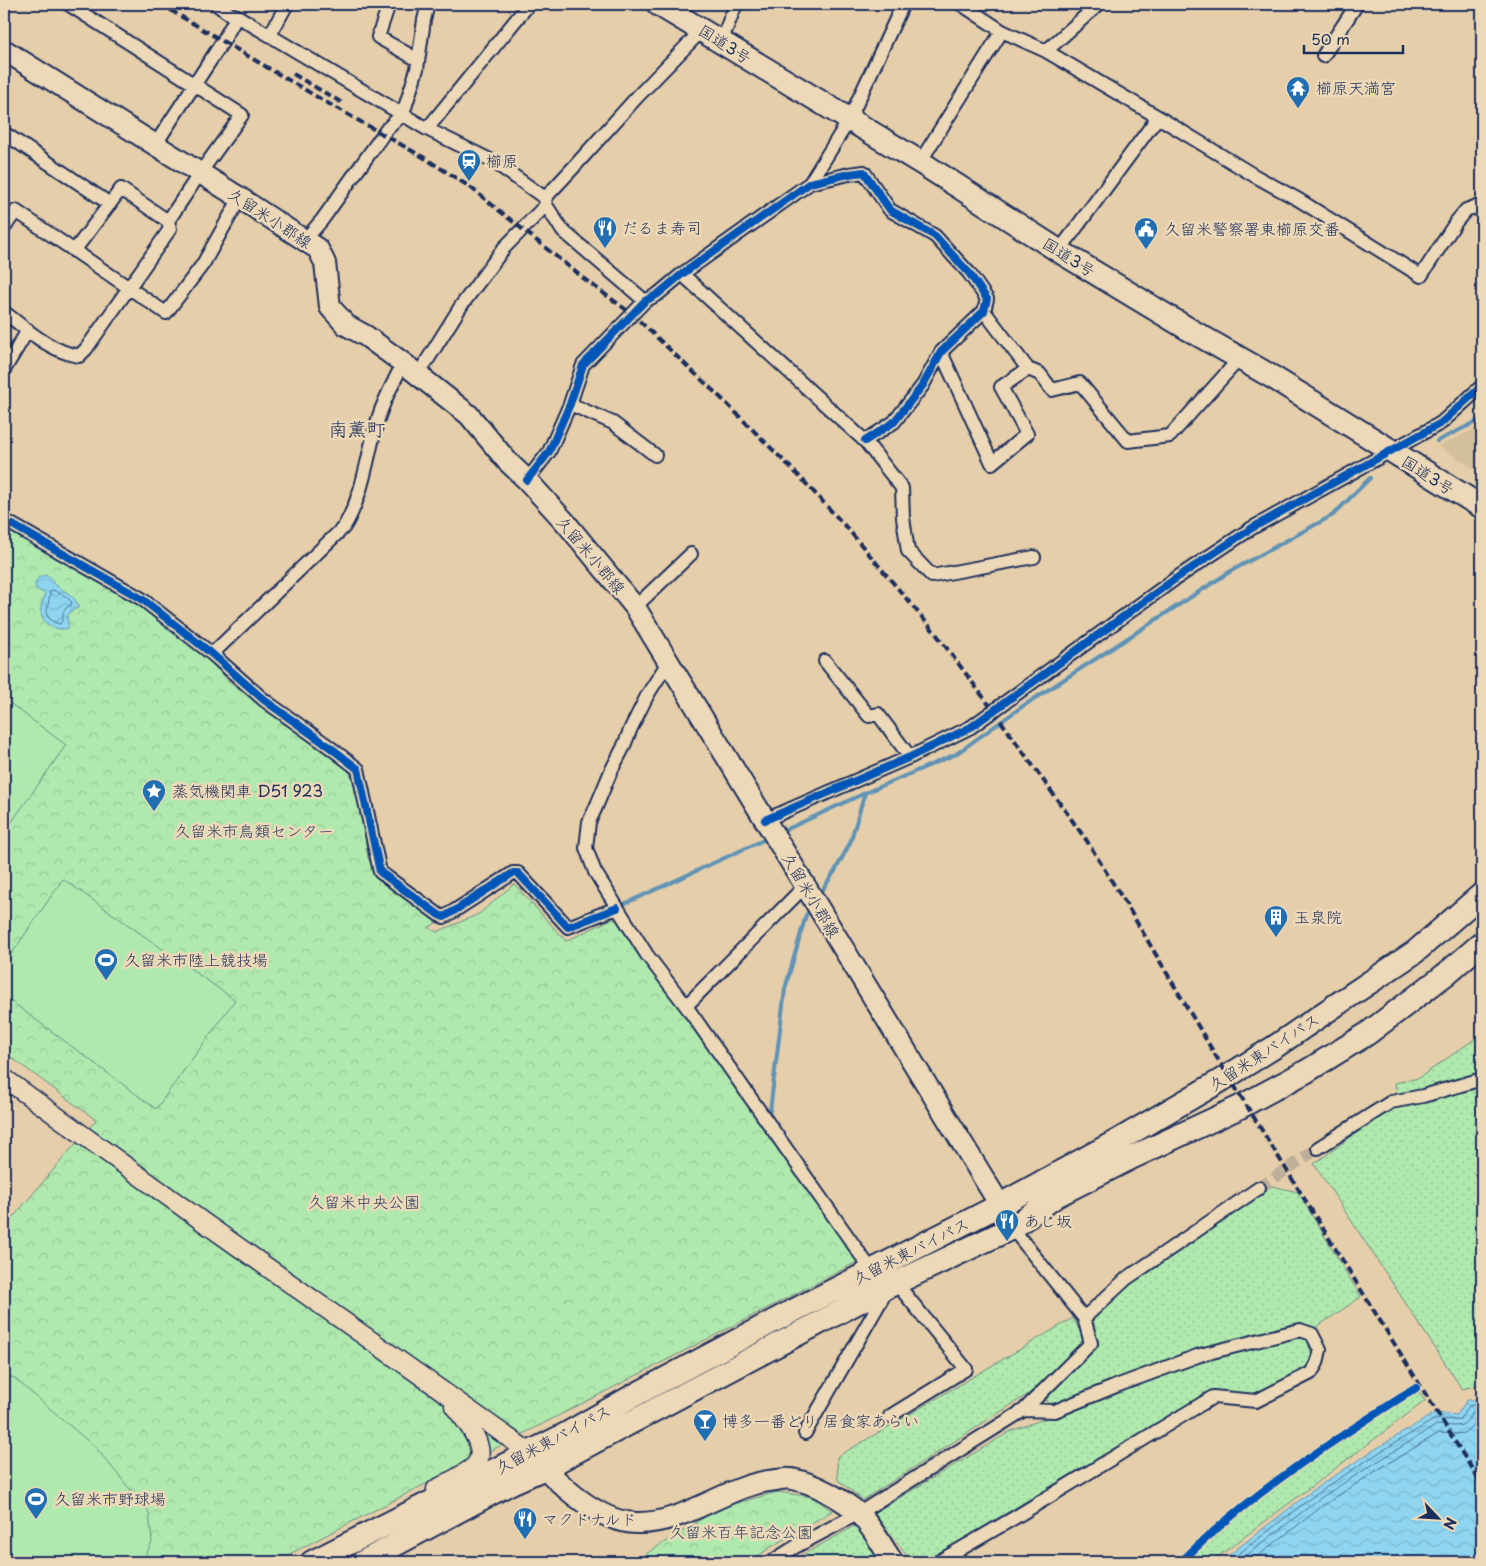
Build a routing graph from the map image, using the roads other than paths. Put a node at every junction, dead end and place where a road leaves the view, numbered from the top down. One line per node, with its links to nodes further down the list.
1 (68, 4): 22 (street)
2 (216, 4): 13 (street)
3 (287, 4): 16 (street)
4 (389, 4): 21 (street)
5 (428, 4): 21 (street)
6 (529, 4): 26 (street)
7 (658, 4): 14 (highway, 国道3号)
8 (736, 4): 17 (street)
9 (903, 4): 25 (street)
10 (961, 4): 15 (street)
11 (1099, 4): 19 (street)
12 (1358, 4): 20 (street)
13 (234, 11): 16 (street); 22 (street)
14 (702, 30): 17 (highway, 国道3号); 33 (street)
15 (1002, 31): 19 (street); 29 (street)
16 (270, 35): 23 (street)
17 (721, 42): 25 (highway, 国道3号)
18 (4, 50): 28 (main road, 久留米小郡線)
19 (1046, 51): 24 (street)
20 (1323, 56)
21 (418, 60): 23 (street)
22 (196, 84): 28 (street); 30 (street)
23 (402, 114): 26 (street); 38 (street)
24 (1158, 117): 35 (street); 40 (street)
25 (849, 120): 29 (highway, 国道3号); 31 (street)
26 (426, 129): 33 (street)
27 (4, 133): 34 (street)
28 (155, 145): 30 (main road, 久留米小郡線)
29 (920, 162): 40 (highway, 国道3号)
30 (200, 173): 32 (main road, 久留米小郡線); 36 (street)
31 (810, 183): 41 (street); 44 (street)
32 (240, 198): 38 (main road, 久留米小郡線); 42 (street)
33 (546, 202): 43 (street); 49 (street)
34 (110, 204): 36 (street); 39 (street)
35 (1482, 212)
36 (168, 221): 42 (street)
37 (4, 228): 39 (street)
38 (304, 241): 49 (main road, 久留米小郡線)
39 (74, 251): 42 (street)
40 (1059, 251): 48 (highway, 国道3号)
41 (682, 274): 43 (street); 54 (street)
42 (128, 288): 46 (street)
43 (646, 300): 53 (street)
44 (984, 311): 47 (street); 50 (street)
45 (4, 312): 46 (street)
46 (28, 330): 51 (street)
47 (941, 352): 50 (street); 54 (street)
48 (1240, 358): 50 (street); 55 (highway, 国道3号)
49 (411, 369): 57 (main road, 久留米小郡線); 63 (street)
50 (1028, 369)
51 (4, 370)
52 (1482, 386): 55 (street)
53 (570, 404): 56 (street); 57 (street)
54 (865, 441): 61 (street)
55 (1390, 451): 58 (highway, 国道3号); 66 (street)
56 (655, 455)
57 (527, 480): 62 (main road, 久留米小郡線)
58 (1482, 507)
59 (4, 520): 63 (street)
60 (691, 554): 62 (street)
61 (1034, 558)
62 (635, 607): 64 (main road, 久留米小郡線)
63 (212, 654): 70 (street)
64 (669, 661): 67 (main road, 久留米小郡線); 70 (street)
65 (824, 661): 66 (street)
66 (910, 757): 67 (street)
67 (765, 820): 68 (main road, 久留米小郡線)
68 (805, 886): 72 (street); 77 (main road, 久留米小郡線)
69 (1482, 894): 77 (highway, 久留米東バイパス)
70 (617, 908): 72 (street)
71 (1482, 943): 78 (highway, 久留米東バイパス)
72 (686, 1006): 79 (street)
73 (4, 1078): 82 (street)
74 (1482, 1079): 75 (street)
75 (1318, 1148)
76 (1260, 1188): 81 (street)
77 (1000, 1205): 78 (main road, 久留米小郡線); 79 (highway, 久留米東バイパス)
78 (1012, 1228): 80 (highway, 久留米東バイパス); 81 (street)
79 (872, 1271): 86 (highway, 久留米東バイパス)
80 (906, 1279): 84 (street); 85 (street); 86 (highway, 久留米東バイパス)
81 (1084, 1318): 83 (street)
82 (441, 1391): 86 (street); 88 (street)
83 (1024, 1410): 87 (street); 93 (street)
84 (890, 1416)
85 (805, 1433)
86 (537, 1460): 87 (main road); 88 (highway, 久留米東バイパス); 90 (highway, 久留米東バイパス)
87 (864, 1520): 91 (street); 92 (main road)
88 (386, 1524): 89 (highway, 久留米東バイパス)
89 (312, 1562)
90 (363, 1562)
91 (771, 1562)
92 (893, 1562)
93 (938, 1562)

